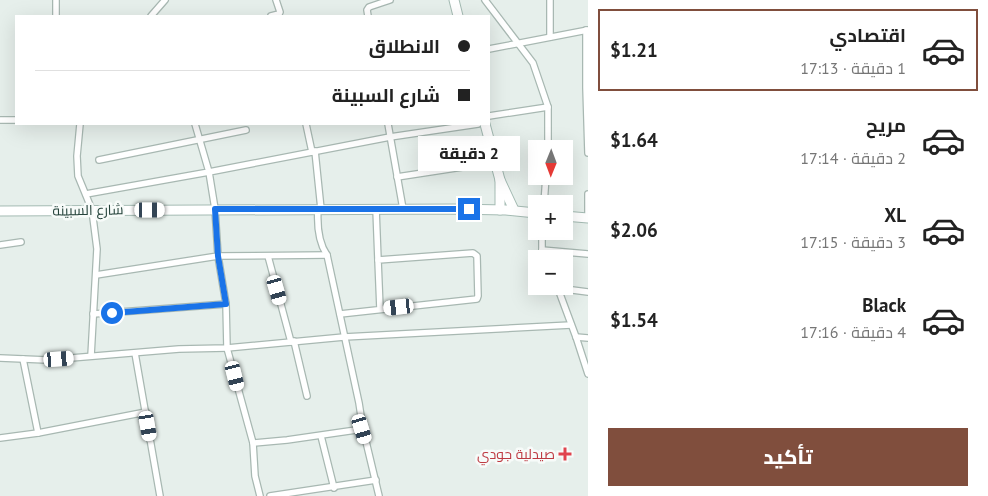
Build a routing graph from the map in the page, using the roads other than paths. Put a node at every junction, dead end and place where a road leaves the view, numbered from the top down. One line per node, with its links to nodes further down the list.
1 (56, 0): 9 (street)
2 (165, 0): 10 (street)
3 (276, 0): 8 (street)
4 (390, 0): 11 (street)
5 (454, 0): 12 (main road)
6 (485, 0): 15 (street)
7 (550, 0): 14 (street)
8 (282, 14)
9 (56, 15)
10 (152, 15)
11 (368, 15)
12 (458, 15)
13 (587, 30): 14 (street); 32 (street)
14 (550, 36): 15 (street)
15 (517, 42): 16 (street); 17 (street)
16 (490, 49)
17 (548, 107): 18 (street); 30 (street)
18 (490, 116)
19 (0, 120): 20 (street)
20 (15, 120)
21 (80, 125): 38 (street)
22 (195, 125): 29 (street)
23 (306, 125): 31 (street)
24 (388, 125): 28 (street)
25 (471, 125): 28 (street)
26 (485, 125): 34 (main road)
27 (246, 130): 29 (street)
28 (390, 137): 31 (street); 36 (street)
29 (199, 138): 33 (street); 35 (street)
30 (548, 140)
31 (313, 152): 35 (street); 42 (street)
32 (588, 153)
33 (99, 160)
34 (495, 162): 36 (street); 37 (main road)
35 (209, 172): 38 (street); 41 (street)
36 (397, 177): 44 (street)
37 (500, 180): 47 (main road); 48 (main road)
38 (86, 194): 46 (street)
39 (588, 194): 52 (street)
40 (0, 206): 45 (main road)
41 (215, 209): 42 (main road, شارع السبينة); 46 (main road, شارع السبينة); 60 (street)
42 (319, 209): 43 (main road, شارع السبينة); 59 (street)
43 (376, 209): 44 (main road, شارع السبينة); 62 (street)
44 (403, 209): 47 (main road, شارع السبينة)
45 (55, 210): 46 (main road, شارع السبينة); 49 (main road, شارع السبينة)
46 (92, 210): 63 (street)
47 (500, 210): 48 (main road, شارع السبينة)
48 (514, 210): 50 (main road, شارع السبينة)
49 (0, 211)
50 (528, 212)
51 (573, 217): 52 (main road)
52 (588, 218)
53 (542, 240): 56 (street)
54 (21, 242): 55 (street)
55 (0, 246)
56 (542, 250)
57 (573, 253): 58 (street)
58 (588, 254)
59 (327, 255): 61 (street); 70 (street)
60 (218, 256): 61 (street); 63 (street); 67 (street)
61 (268, 256): 75 (street)
62 (378, 260): 68 (street); 68 (street)
63 (96, 275): 69 (street)
64 (573, 290): 65 (street)
65 (588, 292)
66 (560, 295): 71 (street)
67 (226, 304): 69 (street); 76 (street)
68 (380, 308): 70 (street)
69 (93, 314): 78 (street)
70 (340, 314): 72 (street)
71 (571, 325): 72 (street); 73 (street)
72 (344, 337): 75 (street); 84 (street)
73 (576, 337): 74 (street); 81 (street)
74 (588, 338)
75 (293, 341): 76 (street); 82 (street)
76 (227, 348): 77 (street); 88 (street)
77 (135, 354): 78 (street); 83 (street)
78 (90, 356): 80 (street)
79 (0, 358): 80 (street)
80 (23, 359): 85 (street)
81 (588, 374)
82 (307, 396)
83 (146, 412): 85 (street); 91 (street)
84 (362, 429): 86 (street); 89 (street)
85 (38, 433): 87 (street)
86 (321, 436): 88 (street); 90 (street)
87 (0, 438)
88 (253, 443): 92 (street)
89 (376, 480): 90 (street); 94 (street)
90 (334, 488): 93 (street)
91 (160, 496)
92 (260, 496)
93 (270, 496)
94 (379, 496)

